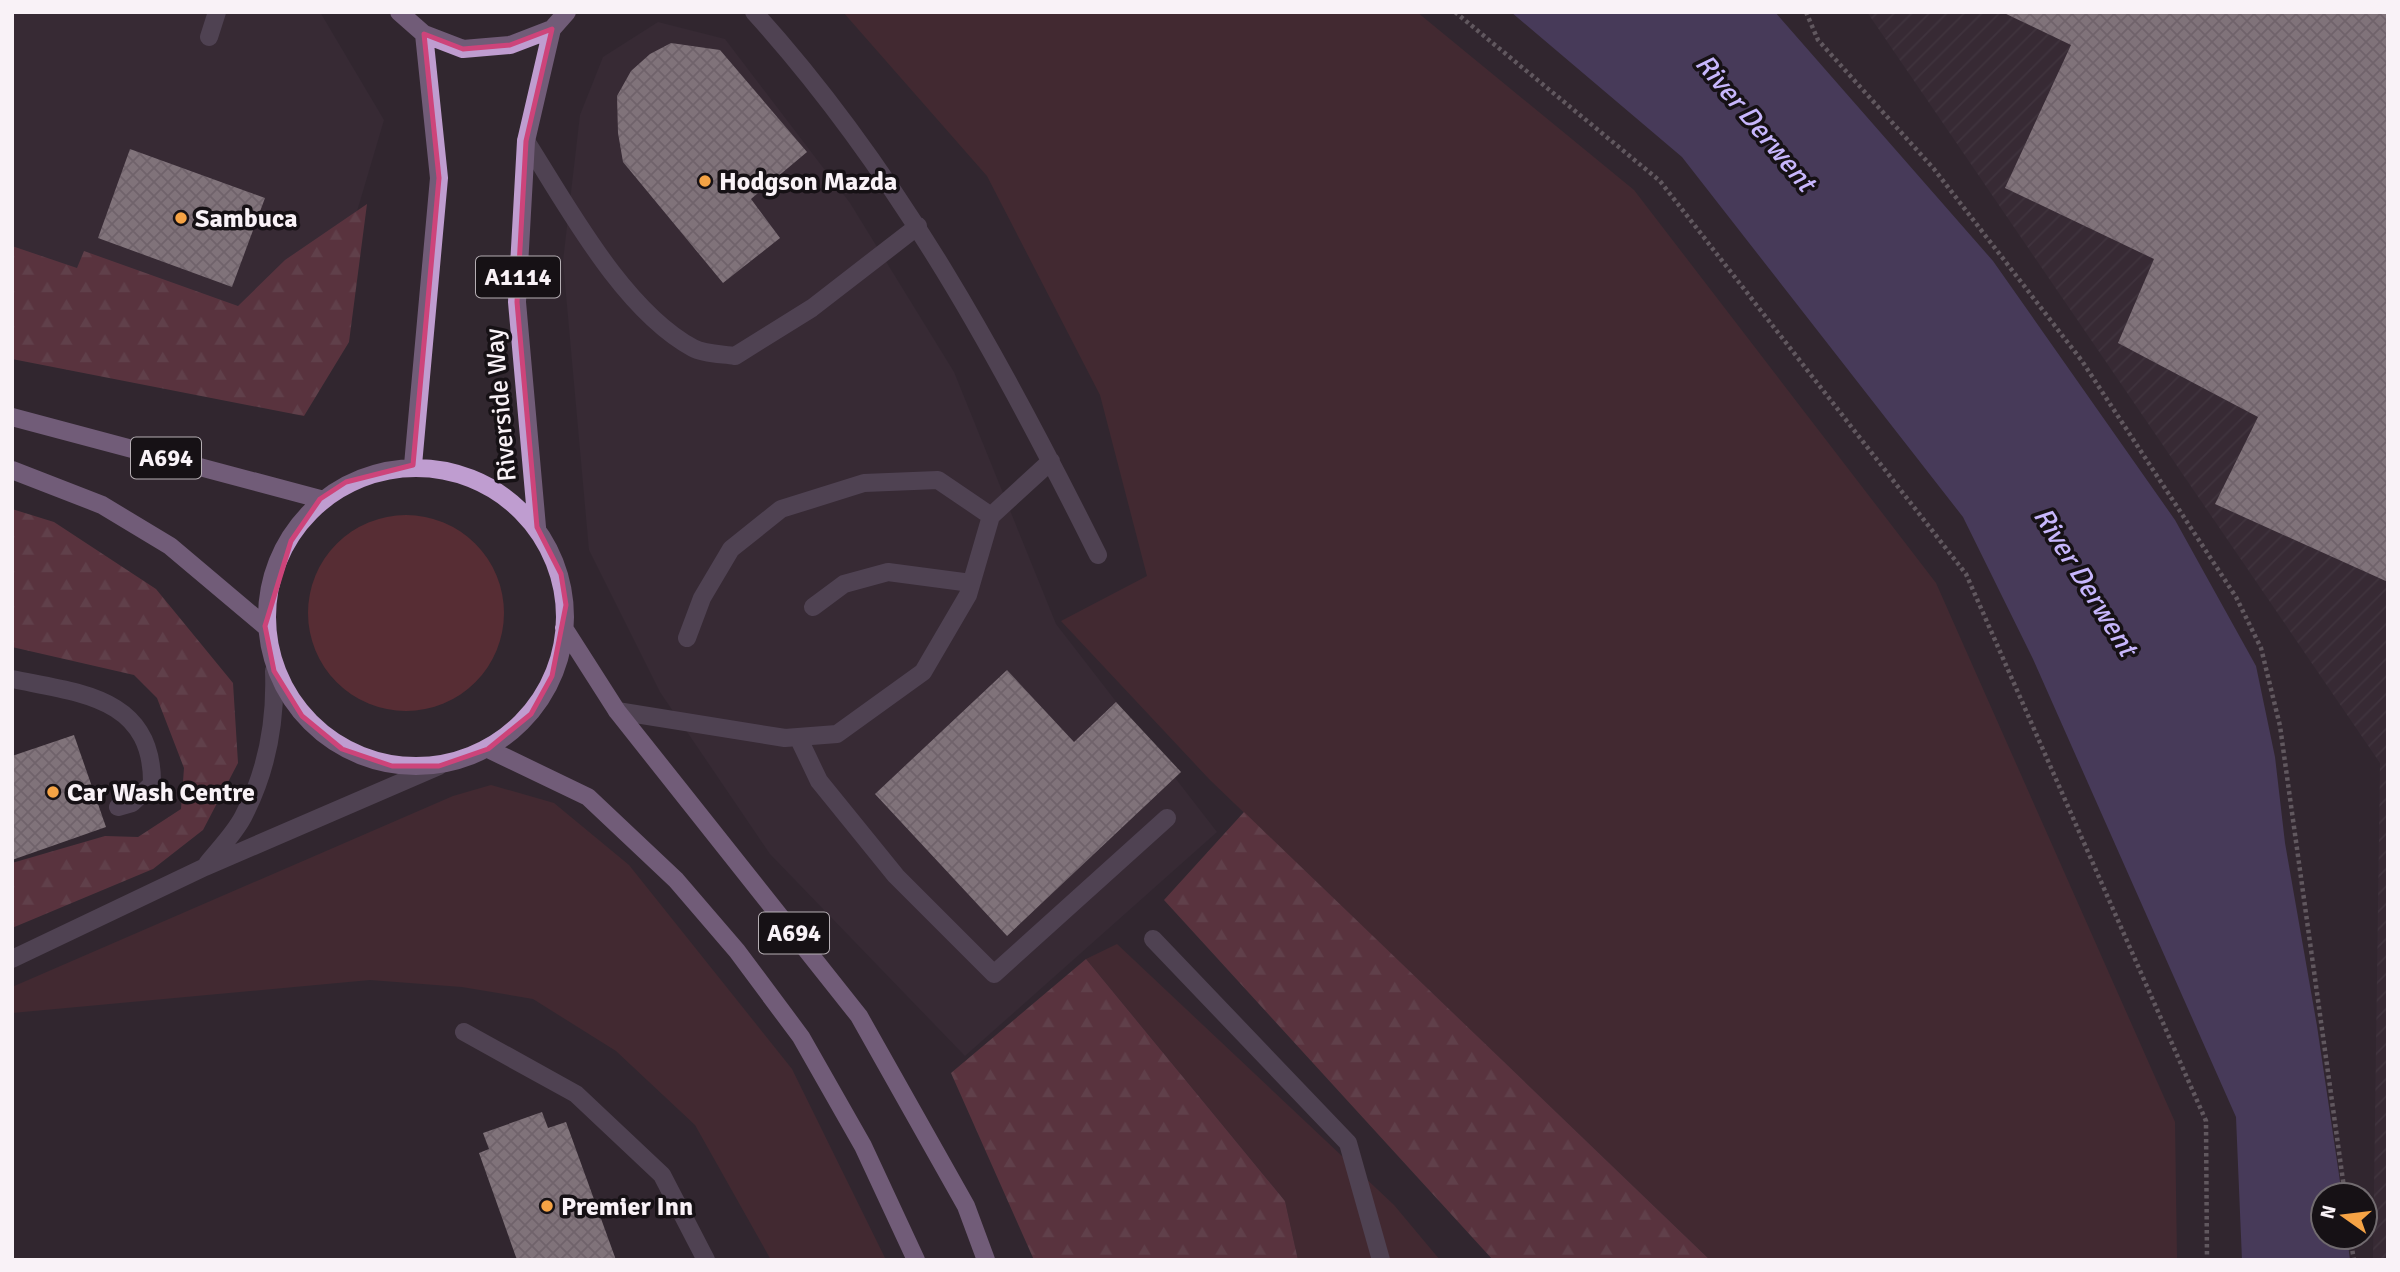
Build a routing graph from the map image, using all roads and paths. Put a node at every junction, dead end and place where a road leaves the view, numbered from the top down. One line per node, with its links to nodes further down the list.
1 (217, 12): 9 (lane)
2 (399, 12): 8 (main road, A1114)
3 (567, 12): 7 (main road, A1114)
4 (754, 12): 11 (lane)
5 (1455, 12): 42 (path)
6 (1806, 12): 37 (path)
7 (552, 29): 8 (main road, A1114); 10 (main road, Riverside Way / A1114)
8 (424, 34): 14 (main road)
9 (209, 37)
10 (526, 141): 11 (lane); 18 (main road, Riverside Way / A1114)
11 (918, 226): 13 (lane)
12 (12, 417): 16 (main road, A694)
13 (1051, 461): 17 (lane); 19 (lane)
14 (413, 465): 16 (main road); 18 (main road)
15 (12, 470): 22 (main road, A694)
16 (320, 499): 22 (main road)
17 (991, 516): 20 (lane); 24 (lane)
18 (537, 527): 23 (main road)
19 (1098, 555)
20 (971, 583): 21 (lane); 28 (lane)
21 (813, 607)
22 (265, 626): 25 (main road)
23 (564, 628): 27 (main road, A694); 29 (main road)
24 (687, 638)
25 (274, 671): 30 (main road); 33 (lane)
26 (12, 679): 31 (lane)
27 (617, 711): 28 (lane); 40 (main road, A694)
28 (791, 737): 32 (lane)
29 (488, 749): 30 (main road); 39 (main road, A694)
30 (439, 766): 33 (lane)
31 (118, 807)
32 (1167, 818)
33 (205, 867): 35 (lane)
34 (1153, 939): 41 (lane)
35 (12, 959)
36 (464, 1032): 38 (lane)
37 (2343, 1181)
38 (706, 1260)
39 (916, 1260)
40 (986, 1260)
41 (1381, 1260)
42 (2207, 1260)

